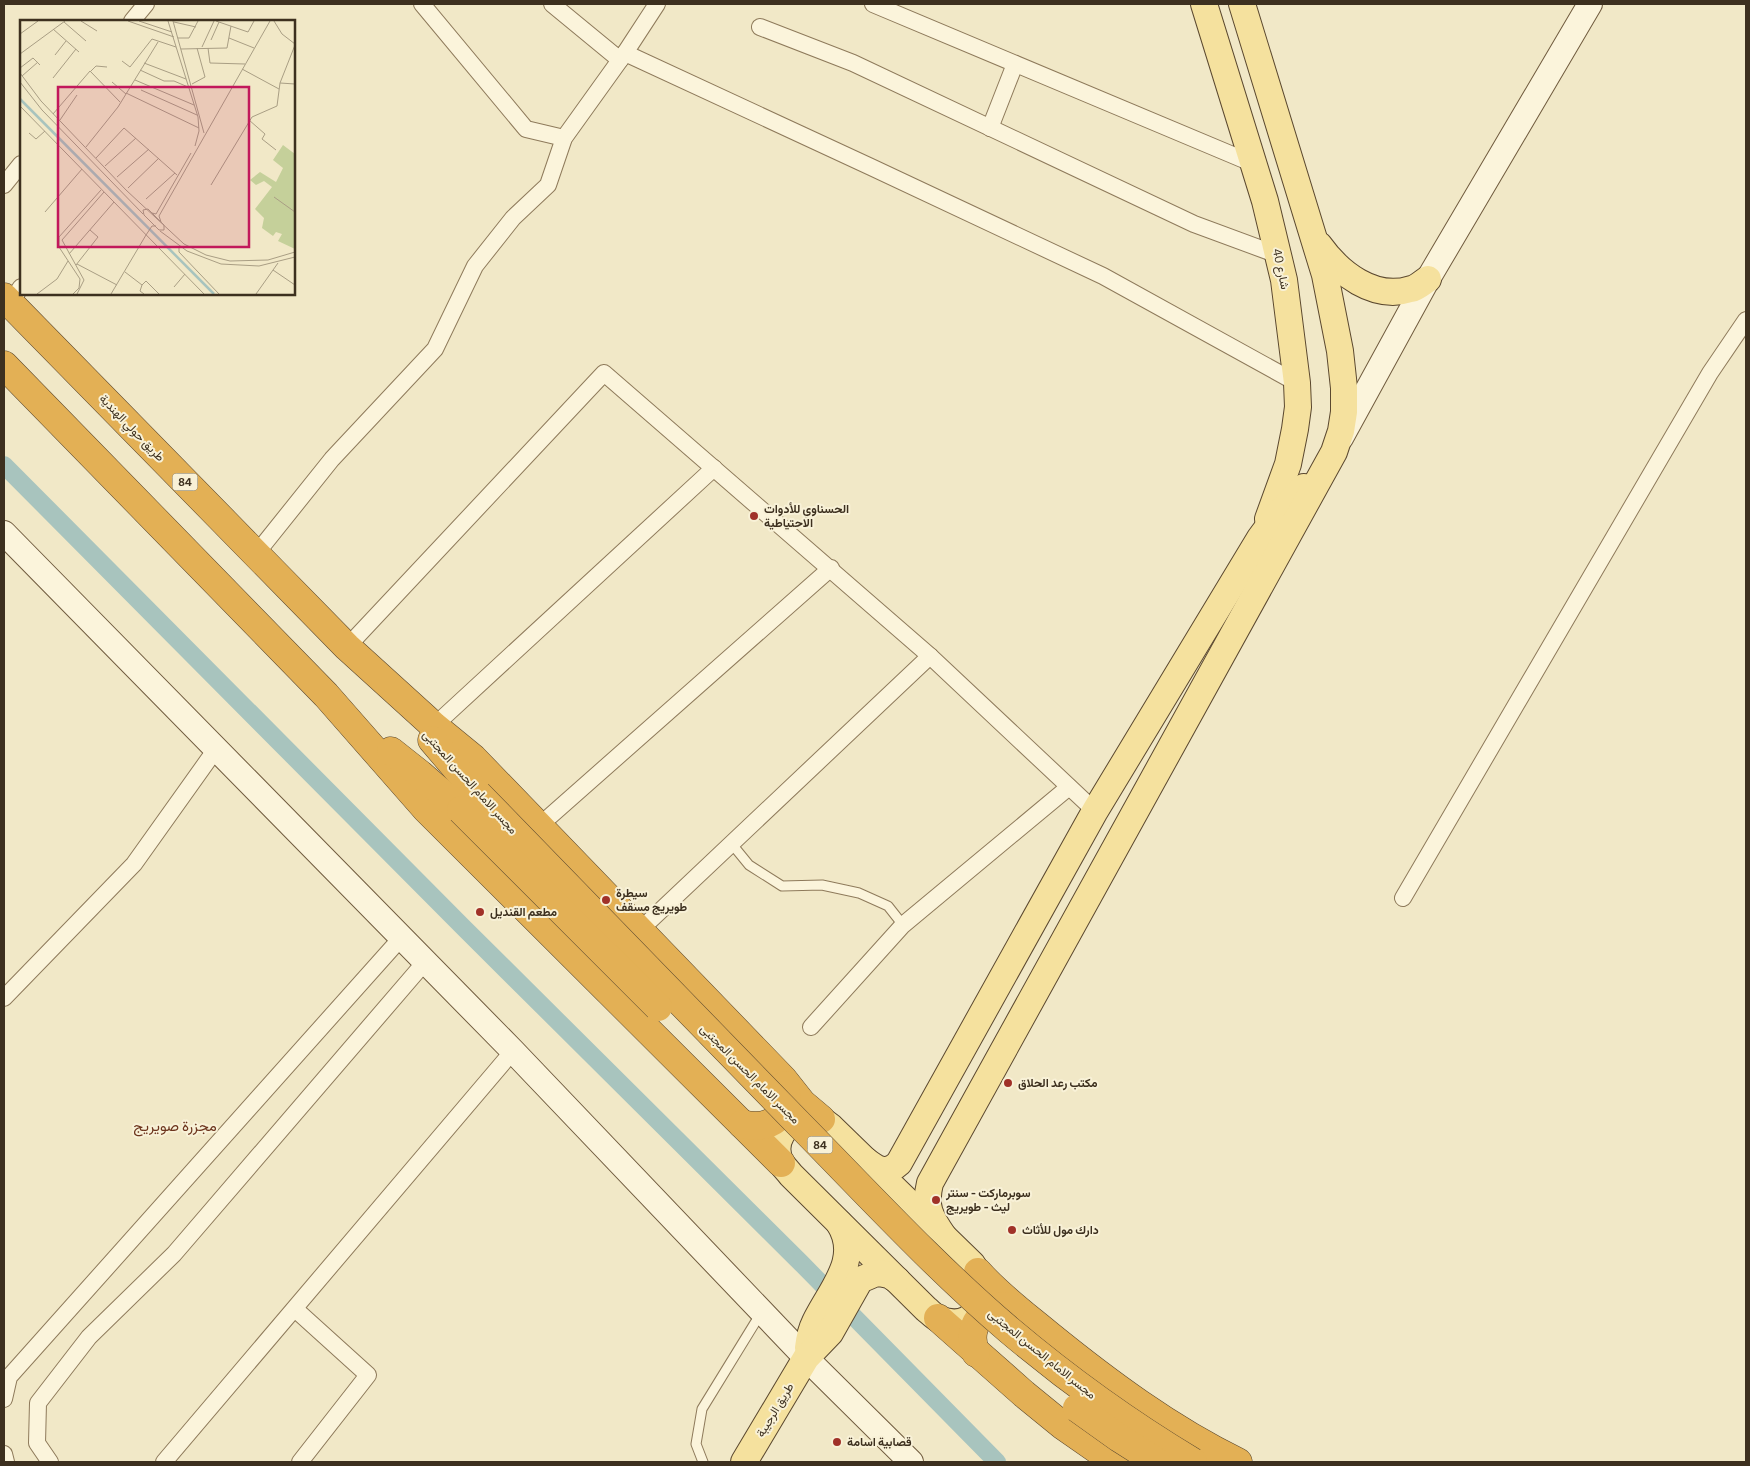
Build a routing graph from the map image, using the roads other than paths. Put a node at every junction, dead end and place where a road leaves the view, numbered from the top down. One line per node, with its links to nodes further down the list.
1 (146, 4): 9 (street)
2 (422, 4): 14 (street)
3 (552, 4): 11 (street)
4 (656, 4): 11 (street)
5 (873, 4): 12 (street)
6 (1204, 4): 15 (main road, شارع 40)
7 (1242, 4): 18 (main road)
8 (1590, 4): 20 (main road)
9 (133, 20)
10 (760, 27): 13 (street)
11 (622, 57): 14 (street); 24 (street)
12 (1016, 64): 13 (street); 15 (street)
13 (990, 128): 19 (street)
14 (564, 138): 29 (street)
15 (1254, 164): 19 (main road, شارع 40)
16 (20, 165): 17 (street)
17 (4, 184)
18 (1314, 237): 20 (main road); 25 (main road)
19 (1278, 255): 24 (main road, شارع 40)
20 (1428, 279): 25 (main road)
21 (12, 296): 29 (highway, طريق حولي الهندية / 84)
22 (1746, 320): 42 (street)
23 (4, 365): 34 (highway, 84)
24 (1297, 383): 28 (main road, شارع 40)
25 (1334, 452): 28 (main road); 56 (main road)
26 (714, 468): 30 (street); 31 (street); 35 (street)
27 (4, 533): 36 (main road)
28 (1260, 538): 39 (main road)
29 (256, 554): 31 (highway, طريق حولي الهندية / 84)
30 (831, 568): 32 (street); 40 (street)
31 (347, 648): 33 (highway, طريق حولي الهندية / 84)
32 (930, 656): 37 (street); 41 (street)
33 (366, 666): 35 (highway); 38 (highway, مجسر الامام الحسن المجتبى / 84)
34 (326, 695): 38 (highway, مجسر الامام الحسن المجتبى / 84); 52 (highway)
35 (434, 726): 40 (highway)
36 (216, 750): 45 (main road); 47 (street)
37 (1069, 787): 39 (street); 43 (street)
38 (470, 802): 76 (highway, مجسر الامام الحسن المجتبى / 84, bridge); 77 (highway, مجسر الامام الحسن المجتبى / 84, bridge)
39 (1094, 811): 53 (main road)
40 (539, 826): 44 (highway)
41 (731, 843): 43 (lane); 44 (street)
42 (1403, 898)
43 (903, 925): 48 (street)
44 (640, 931): 50 (highway)
45 (401, 938): 46 (main road); 66 (street)
46 (425, 962): 49 (main road); 70 (street)
47 (4, 998)
48 (811, 1027)
49 (512, 1051): 60 (street); 62 (main road)
50 (783, 1079): 51 (highway); 52 (highway)
51 (821, 1119): 53 (main road); 54 (main road)
52 (742, 1124): 54 (highway)
53 (866, 1160): 56 (main road)
54 (782, 1163): 55 (main road)
55 (838, 1222): 58 (main road); 59 (main road)
56 (944, 1237): 57 (main road)
57 (978, 1272): 61 (highway); 63 (main road)
58 (852, 1276): 59 (main road); 65 (main road, طريق الرجيبة)
59 (897, 1280): 63 (main road)
60 (295, 1309): 71 (street); 72 (street)
61 (1019, 1310): 64 (highway); 78 (highway)
62 (762, 1312): 65 (main road); 73 (lane)
63 (938, 1318): 64 (highway)
64 (976, 1353): 68 (highway)
65 (806, 1358): 74 (main road, طريق الرجيبة); 75 (main road)
66 (4, 1399)
67 (4, 1454): 69 (street)
68 (1108, 1460)
69 (6, 1462)
70 (50, 1462)
71 (164, 1462)
72 (300, 1462)
73 (703, 1462)
74 (744, 1462)
75 (911, 1462)
76 (1157, 1462)
77 (1192, 1462)
78 (1238, 1462)

